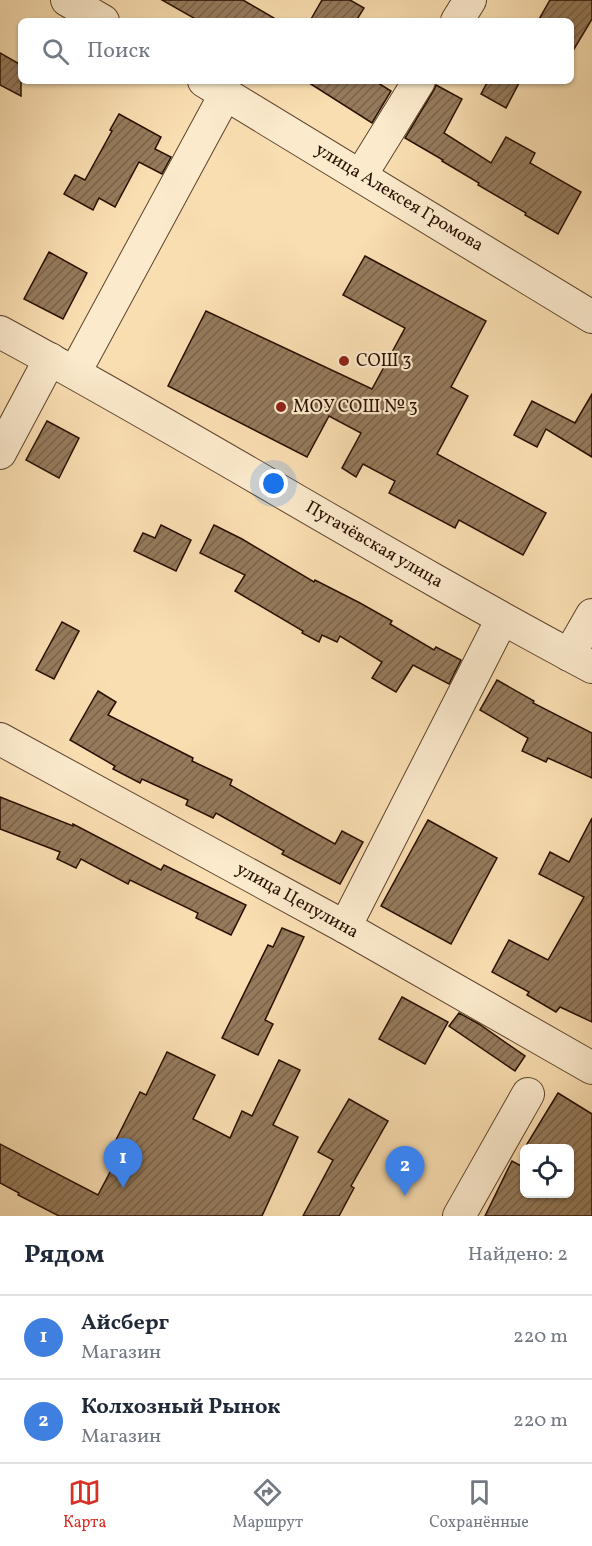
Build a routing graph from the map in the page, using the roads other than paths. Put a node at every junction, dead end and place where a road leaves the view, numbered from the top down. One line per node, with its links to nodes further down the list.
1 (67, 0): 3 (street)
2 (470, 0): 4 (street)
3 (98, 18)
4 (459, 18)
5 (418, 84): 7 (street)
6 (215, 87): 7 (street, улица Алексея Громова); 10 (street)
7 (361, 175): 8 (street, улица Алексея Громова)
8 (592, 317)
9 (0, 332): 10 (street, Пугачёвская улица)
10 (62, 366): 11 (street); 13 (street, Пугачёвская улица)
11 (0, 453)
12 (592, 615): 14 (street)
13 (502, 619): 14 (street, Пугачёвская улица); 16 (street)
14 (581, 661)
15 (0, 739): 16 (street, улица Цепулина)
16 (345, 927): 17 (street, улица Цепулина)
17 (592, 1068)
18 (528, 1094): 19 (street)
19 (459, 1216)

